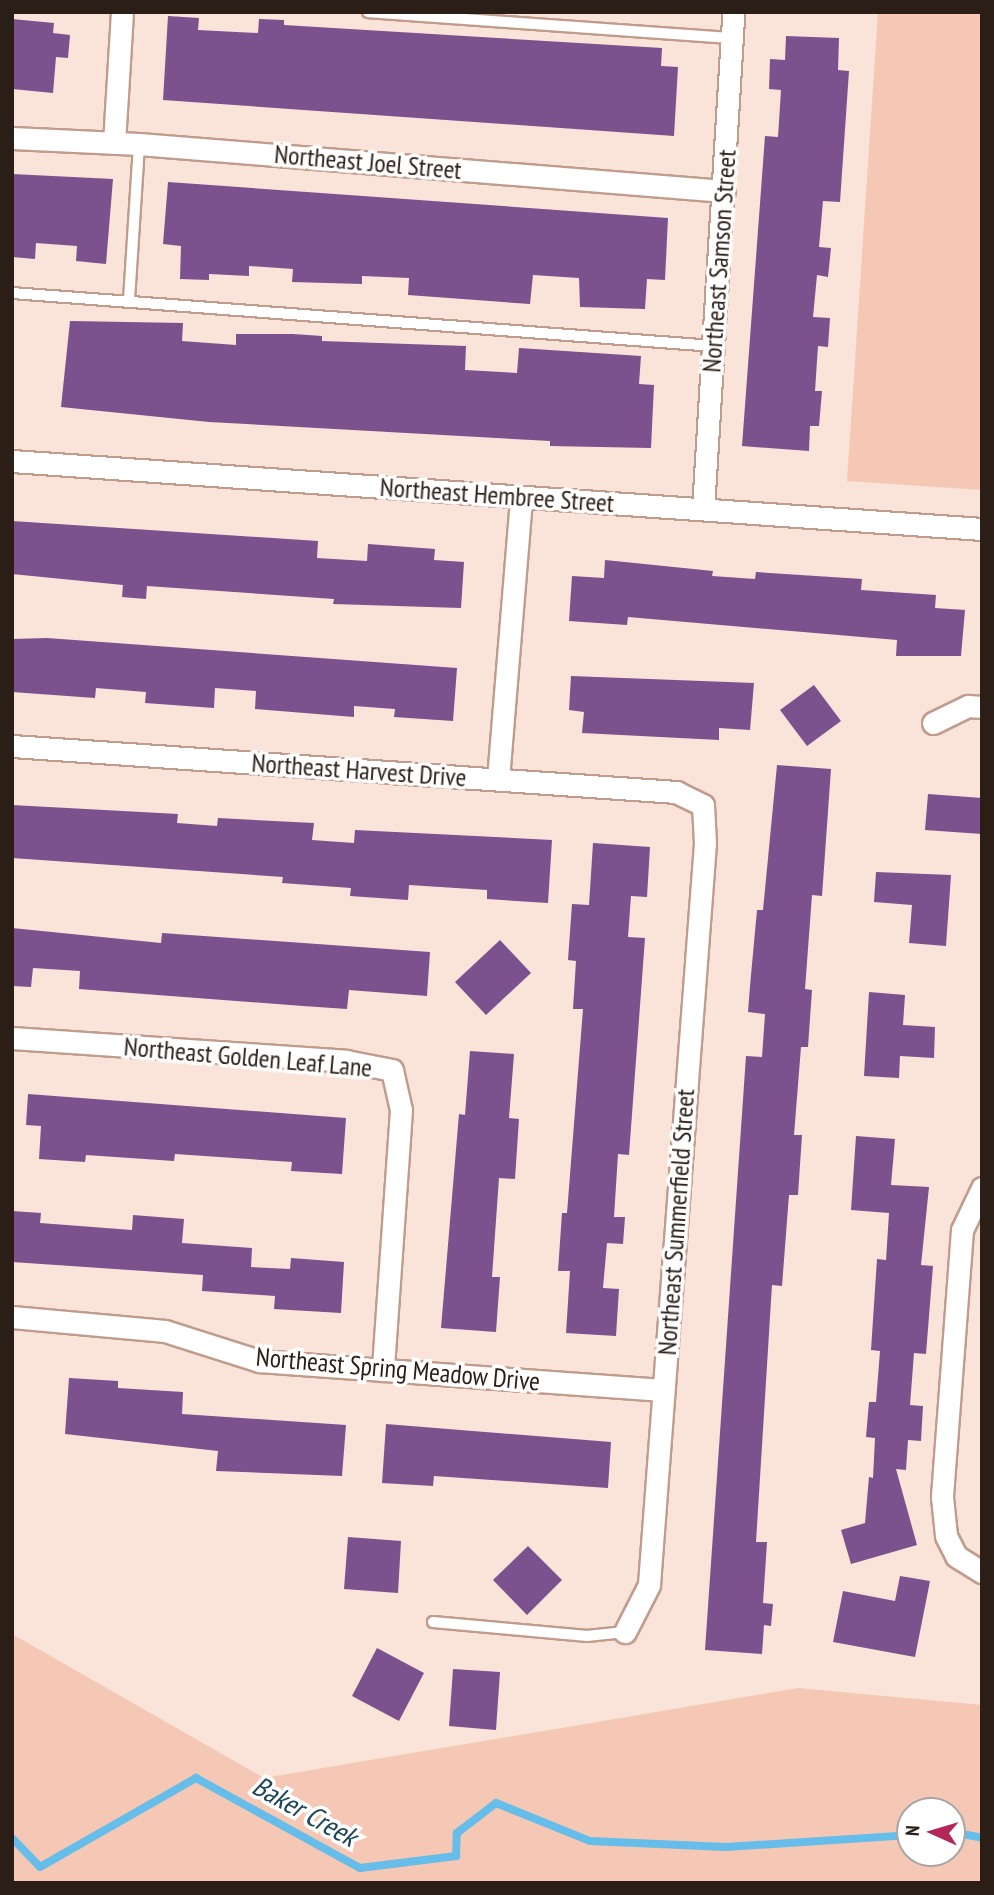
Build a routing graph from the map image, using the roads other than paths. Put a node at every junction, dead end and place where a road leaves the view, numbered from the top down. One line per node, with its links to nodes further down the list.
1 (121, 12): 6 (street)
2 (368, 12): 4 (lane)
3 (733, 12): 4 (street, Northeast Samson Street)
4 (732, 38): 8 (street, Northeast Samson Street)
5 (12, 138): 6 (street, Northeast Joel Street)
6 (114, 143): 7 (street, Northeast Joel Street)
7 (139, 144): 8 (street, Northeast Joel Street); 10 (lane)
8 (724, 191): 11 (street, Northeast Samson Street)
9 (12, 293): 10 (lane)
10 (130, 300): 11 (lane)
11 (714, 346): 14 (street, Northeast Samson Street)
12 (12, 461): 13 (street, Northeast Hembree Street)
13 (521, 498): 14 (street, Northeast Hembree Street); 19 (street)
14 (703, 509): 15 (street, Northeast Hembree Street)
15 (982, 529)
16 (982, 707): 17 (street)
17 (933, 723)
18 (12, 746): 19 (street, Northeast Harvest Drive)
19 (498, 779): 20 (street, Northeast Harvest Drive)
20 (703, 805): 25 (street, Northeast Summerfield Street)
21 (12, 1038): 24 (street, Northeast Golden Leaf Lane)
22 (982, 1188): 26 (street)
23 (12, 1317): 24 (street, Northeast Spring Meadow Drive)
24 (383, 1370): 25 (street, Northeast Spring Meadow Drive)
25 (663, 1390): 28 (street, Northeast Summerfield Street)
26 (982, 1572)
27 (433, 1622): 28 (lane)
28 (625, 1632)

